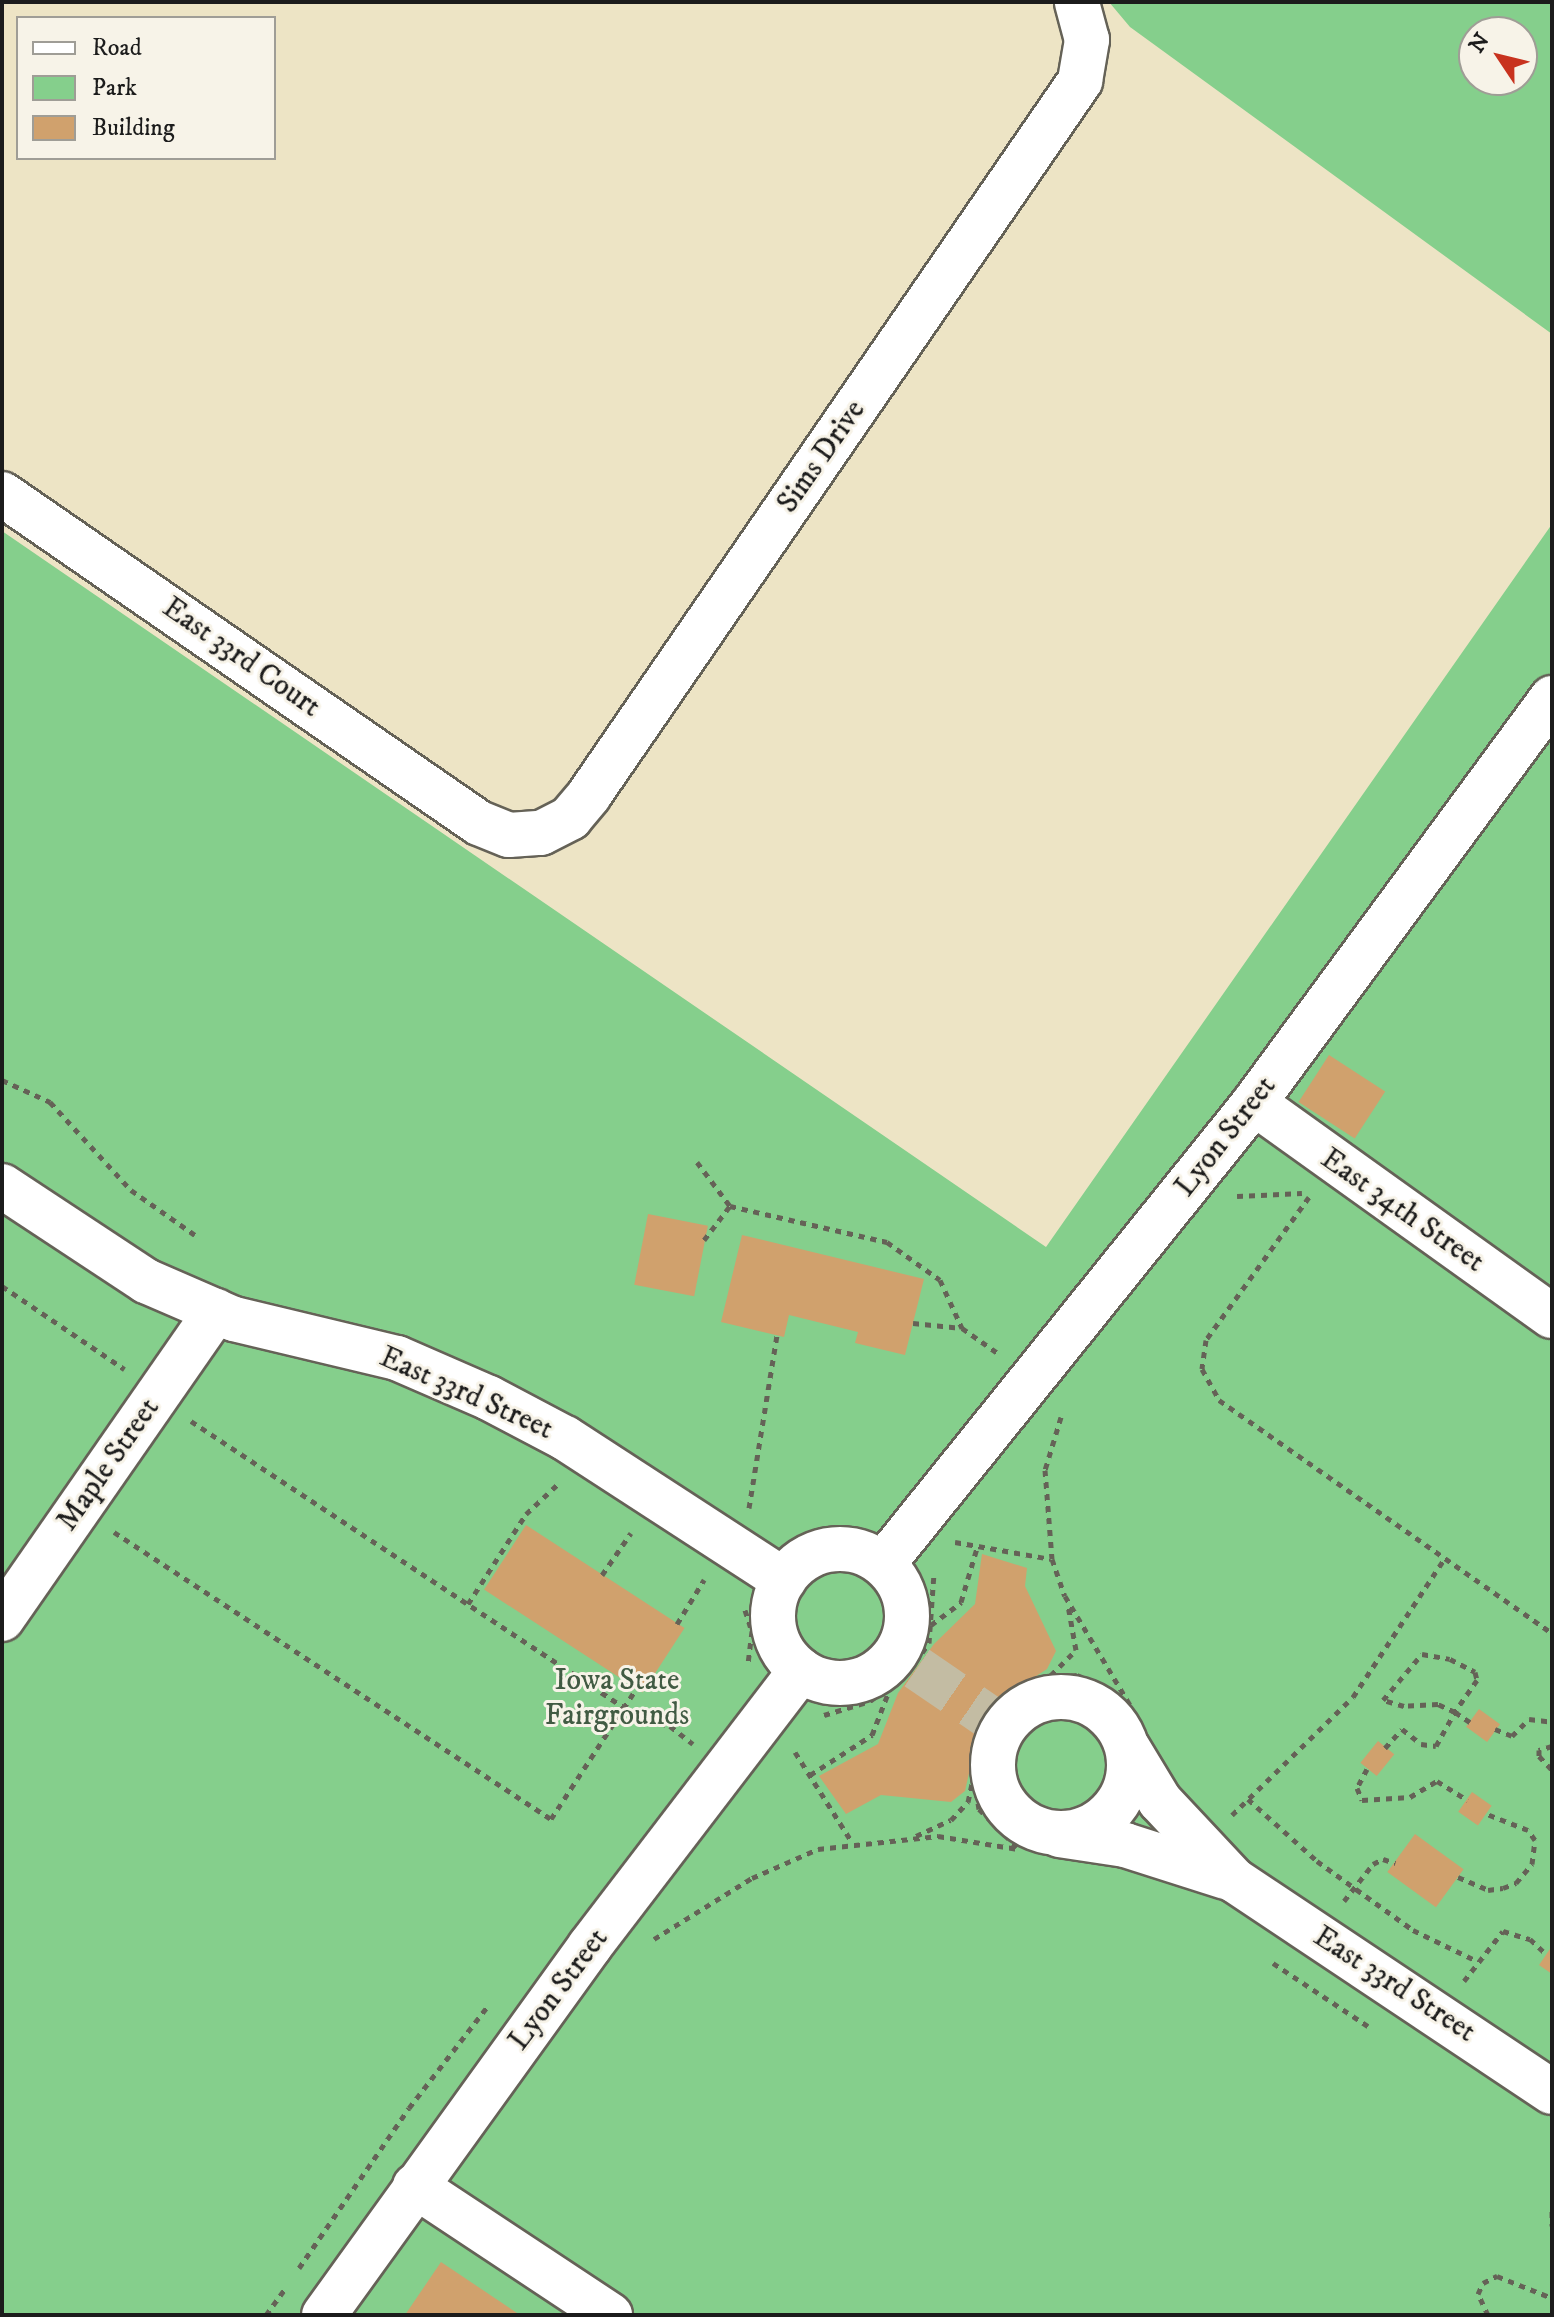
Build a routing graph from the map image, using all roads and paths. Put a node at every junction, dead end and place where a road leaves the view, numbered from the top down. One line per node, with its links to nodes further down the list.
1 (1077, 2): 4 (street, Sims Drive)
2 (2, 494): 4 (street, East 33rd Court)
3 (1552, 698): 6 (street, Lyon Street)
4 (479, 823)
5 (2, 1080): 11 (path)
6 (1254, 1103): 8 (street, East 34th Street); 19 (street, Lyon Street)
7 (697, 1162): 10 (path)
8 (1334, 1165): 15 (street, East 34th Street); 30 (path)
9 (2, 1186): 14 (street, East 33rd Street)
10 (730, 1206): 12 (path); 17 (path)
11 (195, 1235)
12 (704, 1240)
13 (2, 1286): 20 (path)
14 (216, 1311): 20 (street, Maple Street); 33 (street, East 33rd Street)
15 (1552, 1316)
16 (913, 1323): 17 (path)
17 (962, 1328): 19 (path)
18 (777, 1335): 33 (path)
19 (1050, 1393): 31 (path); 32 (street, Lyon Street)
20 (173, 1405): 38 (path); 39 (street, Maple Street)
21 (552, 1477): 22 (path)
22 (559, 1482): 23 (path); 38 (path)
23 (572, 1490)
24 (622, 1520): 26 (path)
25 (100, 1523): 48 (path)
26 (634, 1528): 27 (path); 34 (path)
27 (647, 1536)
28 (950, 1541): 29 (path)
29 (977, 1548): 31 (path); 41 (path)
30 (1445, 1558): 42 (path); 64 (path)
31 (1052, 1559): 36 (path)
32 (883, 1564): 35 (street); 45 (street)
33 (712, 1569): 35 (street, East 33rd Street); 40 (path)
34 (602, 1575)
35 (784, 1580): 43 (street)
36 (1065, 1596): 46 (path); 54 (path)
37 (738, 1603): 44 (path)
38 (468, 1604): 48 (path)
39 (2, 1619)
40 (677, 1624)
41 (930, 1626)
42 (1552, 1633)
43 (801, 1670): 45 (street); 84 (street, Lyon Street)
44 (744, 1671)
45 (901, 1671): 62 (path)
46 (1047, 1678)
47 (636, 1689): 48 (path)
48 (624, 1707): 55 (path)
49 (1455, 1712): 49 (path); 50 (path); 58 (path)
50 (1470, 1722)
51 (1552, 1722): 52 (path)
52 (1495, 1729)
53 (703, 1732): 55 (path)
54 (1133, 1732): 70 (street); 70 (street, East 33rd Street); 73 (street, East 33rd Street)
55 (694, 1744): 59 (path)
56 (791, 1746): 62 (path)
57 (1552, 1746): 61 (path)
58 (1385, 1748)
59 (685, 1756)
60 (1367, 1769): 65 (path)
61 (1552, 1770)
62 (810, 1775): 69 (path)
63 (974, 1779): 68 (path)
64 (1248, 1799): 67 (path); 74 (path)
65 (1467, 1800)
66 (1487, 1814): 72 (path)
67 (1221, 1825)
68 (913, 1837): 69 (path); 70 (path)
69 (852, 1842): 76 (path)
70 (1042, 1844): 73 (street, East 33rd Street)
71 (1395, 1863): 74 (path)
72 (1458, 1877)
73 (1234, 1880): 75 (street, East 33rd Street)
74 (1354, 1888): 75 (path); 80 (path)
75 (1318, 1936): 83 (street, East 33rd Street)
76 (646, 1944)
77 (1483, 1953): 78 (path)
78 (1546, 1954)
79 (1264, 1956): 82 (path)
80 (1477, 1961)
81 (492, 2001): 88 (path)
82 (1373, 2029)
83 (1552, 2092)
84 (415, 2186): 89 (street, Lyon Street); 90 (street)
85 (1552, 2211): 86 (path)
86 (1552, 2226)
87 (1552, 2298): 91 (path)
88 (266, 2315)
89 (324, 2315)
90 (610, 2315)
91 (1488, 2315)

